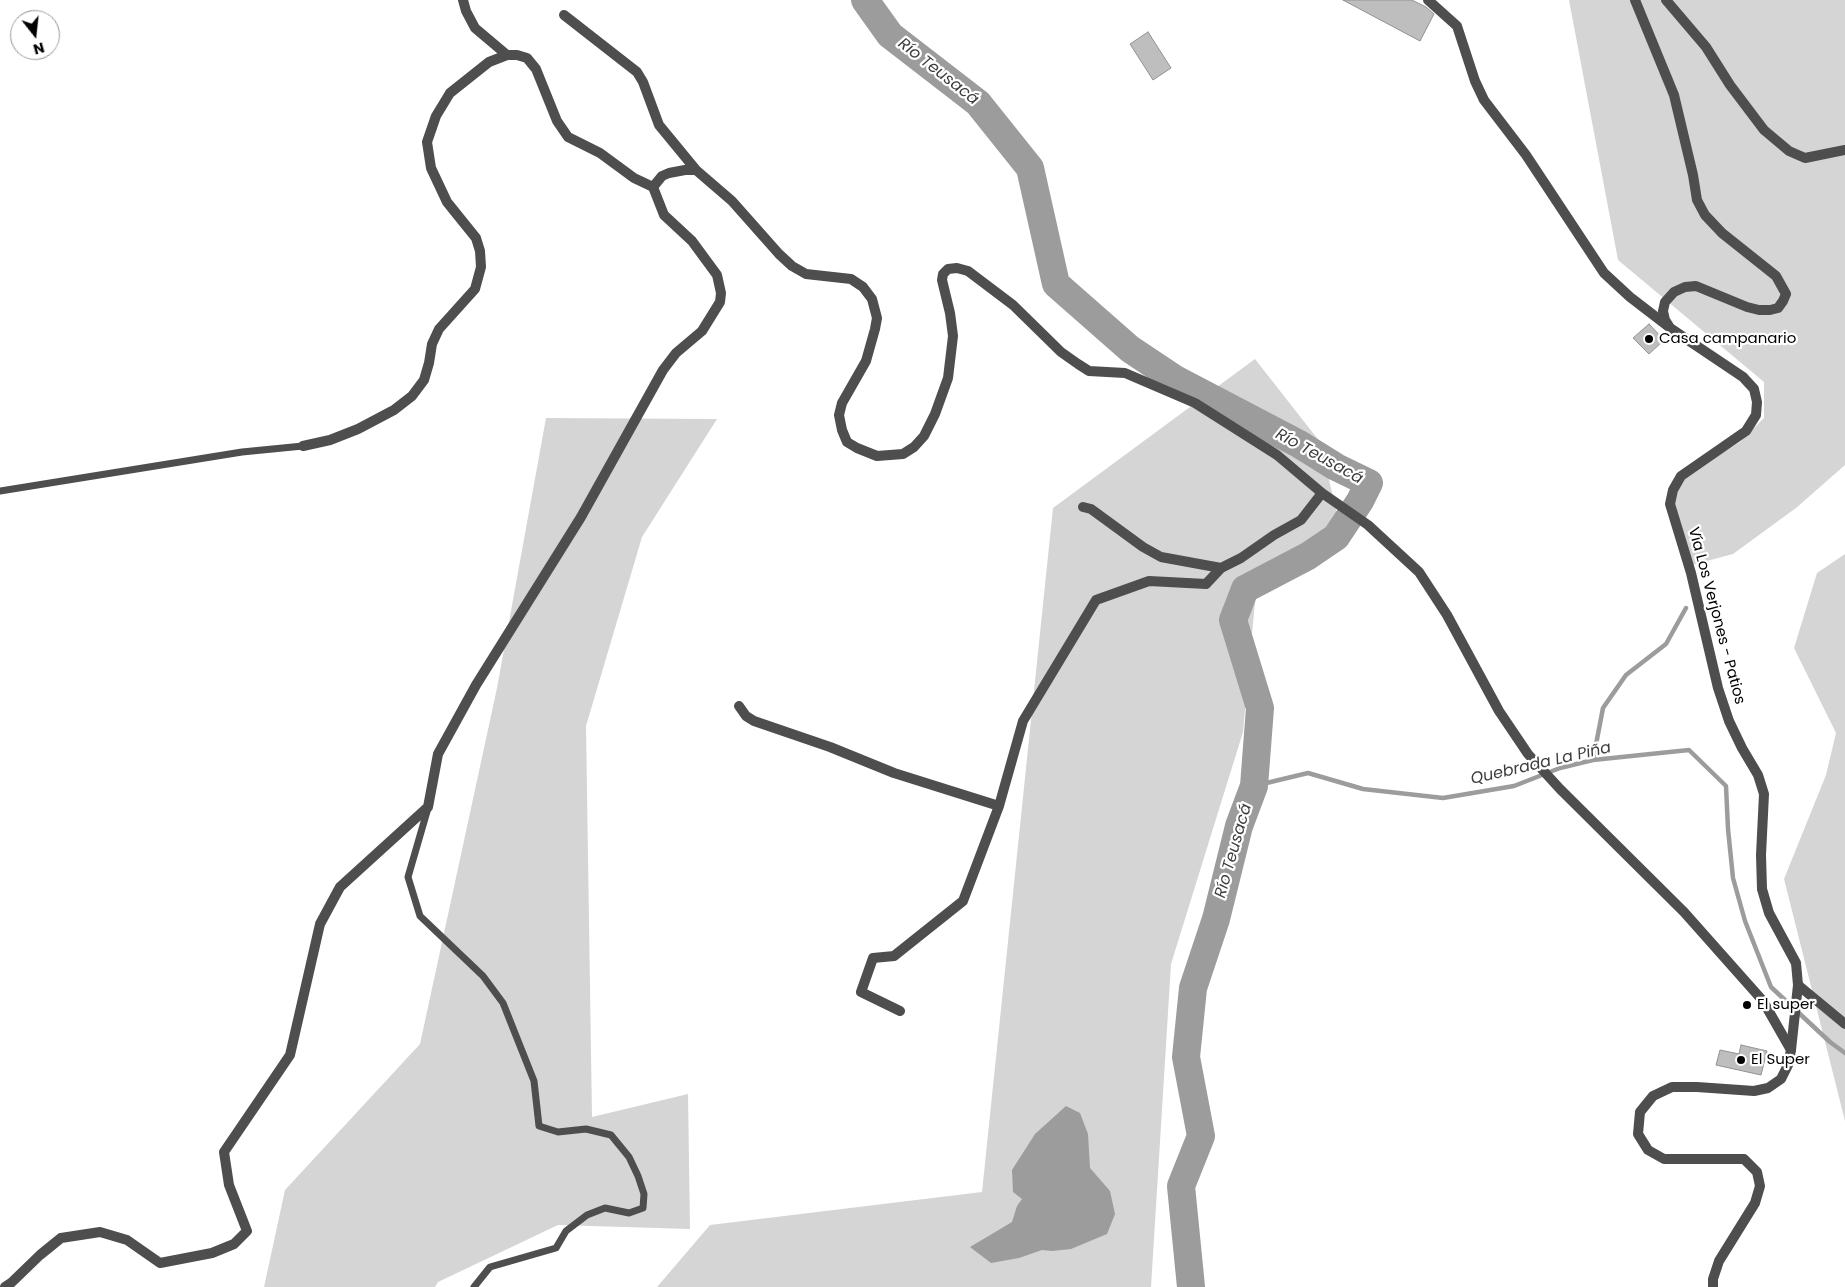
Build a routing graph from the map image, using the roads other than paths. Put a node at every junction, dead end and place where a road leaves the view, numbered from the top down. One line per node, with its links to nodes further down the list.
1 (463, 0): 6 (street)
2 (1428, 0): 10 (street, Vía Los Verjones - Patios)
3 (1634, 0): 10 (street)
4 (1666, 0): 7 (street)
5 (564, 15): 8 (street)
6 (507, 55): 9 (street); 11 (street)
7 (1845, 150)
8 (696, 170): 9 (street); 13 (street)
9 (653, 187): 18 (street)
10 (1670, 328): 19 (street, Vía Los Verjones - Patios)
11 (303, 446): 12 (lane)
12 (0, 491)
13 (1322, 493): 15 (street); 22 (street)
14 (1083, 507): 15 (street)
15 (1221, 568): 17 (street)
16 (739, 706): 17 (street)
17 (999, 806): 20 (street)
18 (428, 808): 23 (street); 24 (lane)
19 (1798, 985): 21 (street); 22 (street, Vía Los Verjones - Patios)
20 (900, 1010)
21 (1845, 1024)
22 (1792, 1050): 25 (street, Vía Los Verjones - Patios)
23 (5, 1287)
24 (474, 1287)
25 (1713, 1287)

